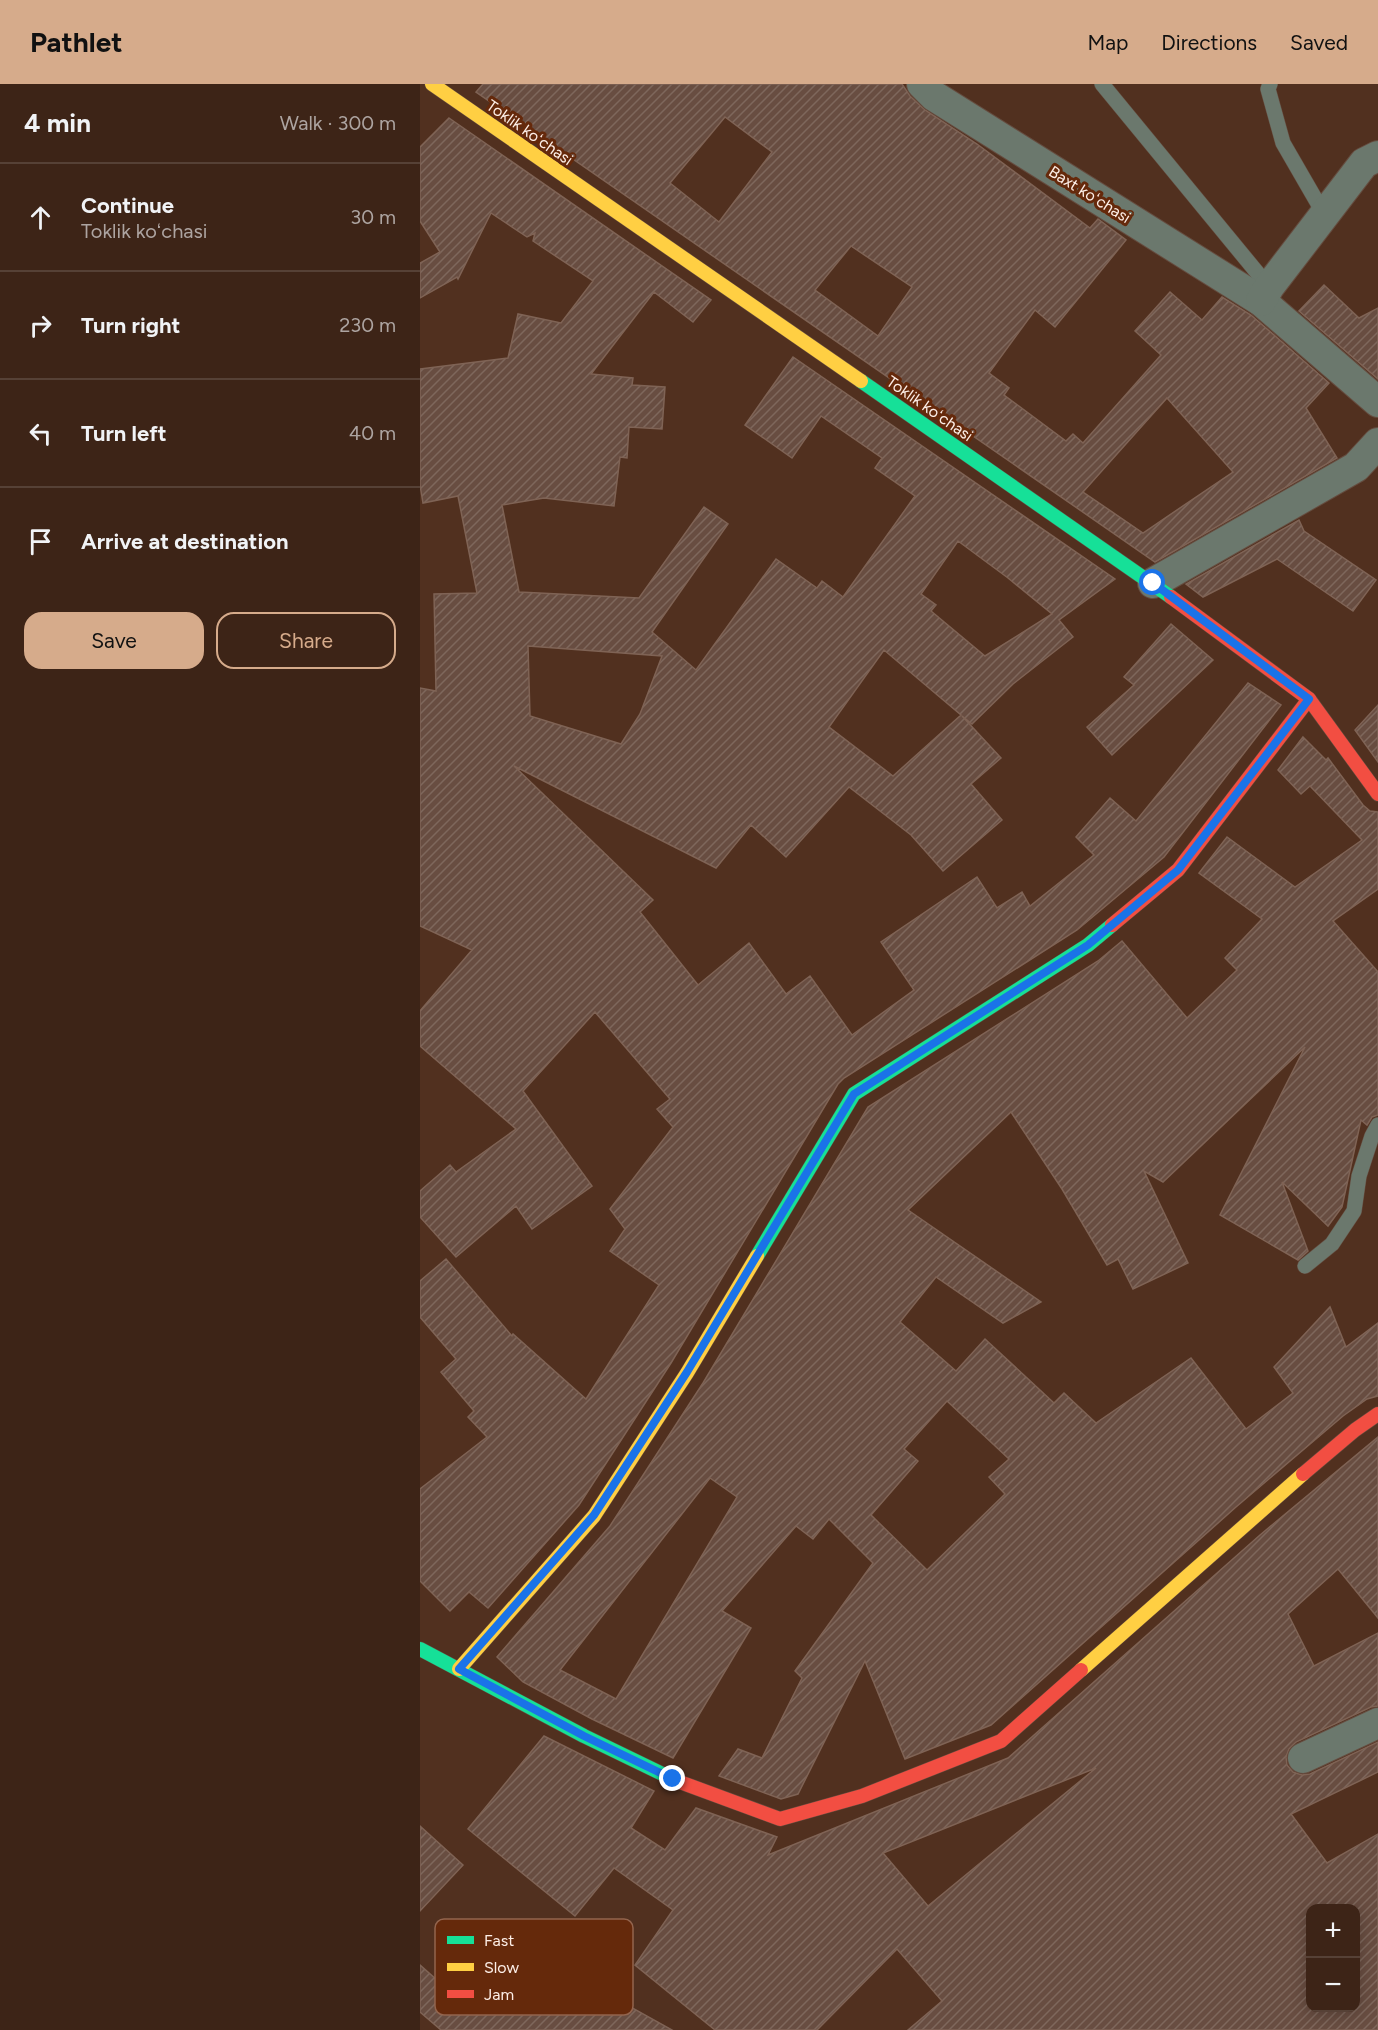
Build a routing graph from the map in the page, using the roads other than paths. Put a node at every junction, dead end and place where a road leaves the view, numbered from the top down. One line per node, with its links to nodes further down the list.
1 (432, 84): 10 (street, Toklik koʻchasi)
2 (922, 84): 7 (street, Baxt koʻchasi)
3 (1102, 84): 7 (lane)
4 (1270, 84): 6 (lane)
5 (1378, 156): 6 (street)
6 (1324, 214): 7 (street)
7 (1265, 294): 8 (street, Baxt koʻchasi)
8 (1378, 402)
9 (1378, 443): 10 (street)
10 (1153, 583): 11 (street, Toklik koʻchasi)
11 (1309, 699): 12 (street, Toklik koʻchasi); 17 (street)
12 (1378, 794)
13 (1378, 1125): 14 (lane)
14 (1305, 1266)
15 (1378, 1414): 17 (street)
16 (420, 1649): 17 (street)
17 (459, 1669)
18 (1378, 1723): 19 (street)
19 (1303, 1758)

